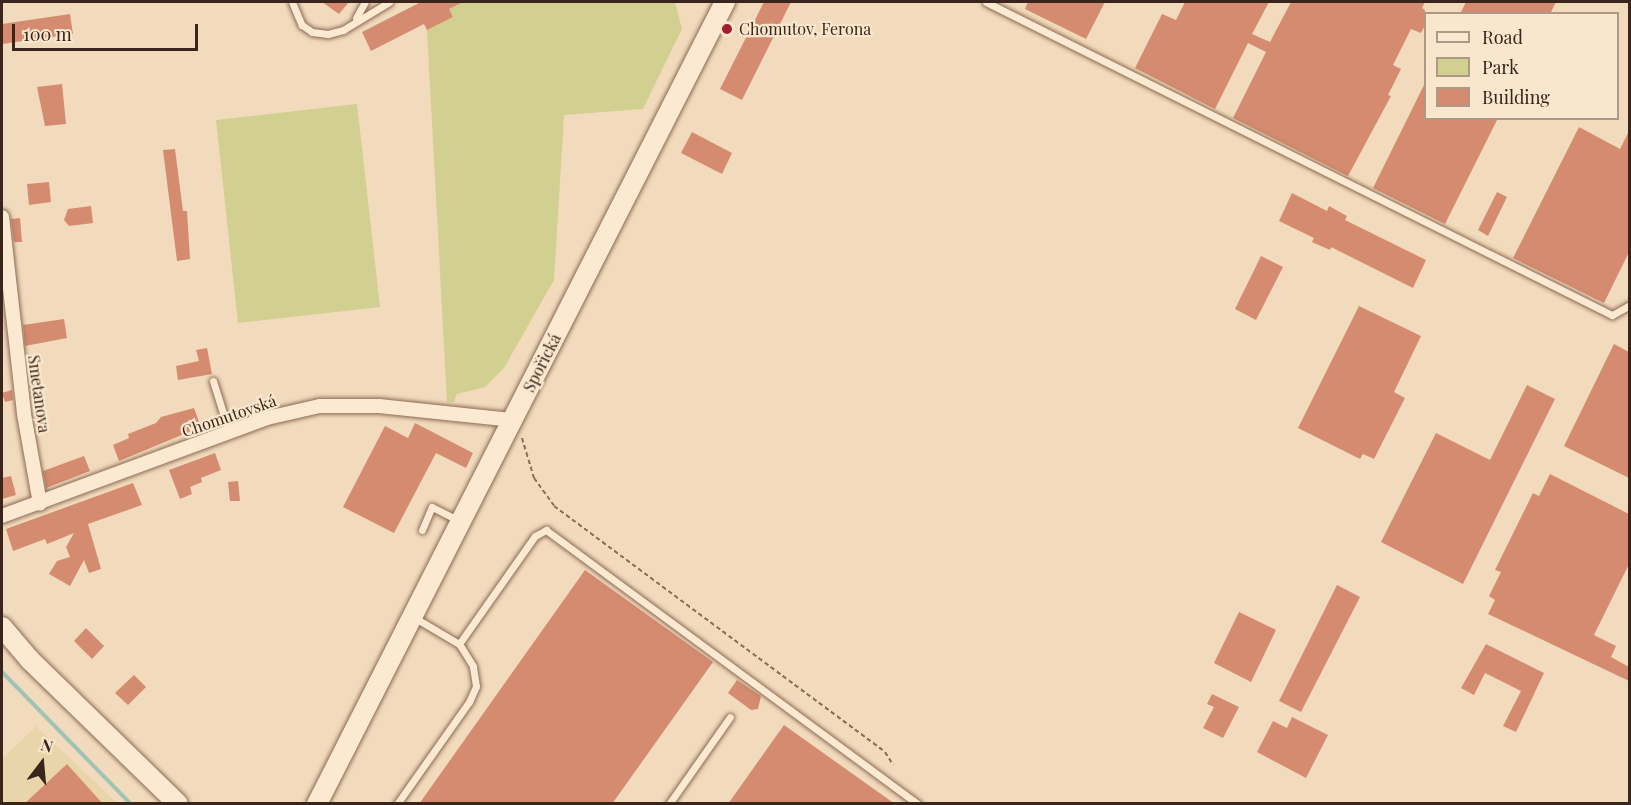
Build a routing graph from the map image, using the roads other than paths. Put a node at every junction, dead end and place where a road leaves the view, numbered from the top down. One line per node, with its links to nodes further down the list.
1 (292, 2): 6 (lane)
2 (365, 2): 6 (lane)
3 (389, 2): 6 (lane)
4 (725, 2): 10 (street, Spořická)
5 (986, 2): 8 (lane)
6 (355, 19)
7 (2, 217): 12 (street, Smetanova)
8 (1629, 305)
9 (213, 381): 11 (lane)
10 (513, 420): 11 (street, Chomutovská); 14 (street, Spořická)
11 (229, 432): 12 (street, Chomutovská)
12 (40, 504): 13 (street, Chomutovská)
13 (2, 516)
14 (461, 521): 15 (lane); 16 (street, Spořická)
15 (422, 530)
16 (412, 616): 18 (lane); 21 (street, Spořická)
17 (2, 627): 20 (street)
18 (459, 644): 22 (lane); 24 (lane)
19 (730, 717): 23 (lane)
20 (178, 804)
21 (317, 804)
22 (397, 804)
23 (669, 804)
24 (918, 804)

